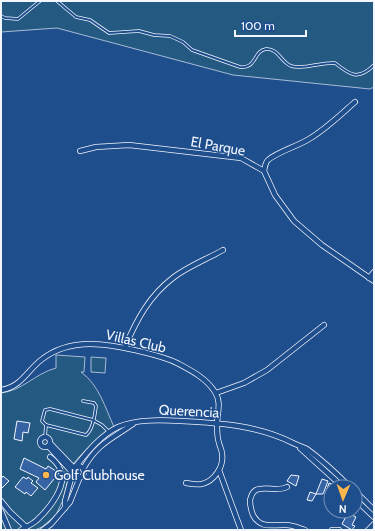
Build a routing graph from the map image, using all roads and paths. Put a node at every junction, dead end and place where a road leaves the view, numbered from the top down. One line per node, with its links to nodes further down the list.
1 (40, 1): 3 (lane)
2 (57, 1): 4 (lane)
3 (1, 16)
4 (374, 65)
5 (355, 102): 7 (street)
6 (80, 151): 7 (street, El Parque)
7 (264, 171): 10 (street)
8 (223, 250): 13 (street)
9 (374, 272): 10 (street)
10 (368, 278): 11 (street)
11 (374, 281)
12 (324, 325): 15 (street)
13 (125, 347): 14 (street, Villas Club); 15 (street, Villas Club)
14 (1, 390)
15 (216, 393): 19 (street)
16 (83, 401): 17 (lane)
17 (93, 420): 20 (lane); 20 (lane); 21 (lane)
18 (135, 423): 19 (street, Querencia); 21 (street, Querencia); 26 (street, Querencia)
19 (217, 423): 24 (street, Querencia); 28 (street)
20 (46, 425): 22 (lane)
21 (109, 432): 27 (street, Querencia)
22 (46, 437): 23 (street); 23 (street)
23 (49, 445): 27 (street)
24 (297, 445): 30 (street); 31 (street)
25 (50, 457): 42 (street)
26 (83, 469): 27 (street); 29 (street, Querencia)
27 (73, 470): 29 (street); 37 (street, Querencia)
28 (219, 470): 32 (street); 46 (street)
29 (80, 477): 37 (street)
30 (334, 479)
31 (341, 479)
32 (186, 483)
33 (287, 487): 47 (street)
34 (363, 499): 38 (street)
35 (1, 501): 42 (street)
36 (363, 507): 40 (street)
37 (65, 508): 45 (street)
38 (374, 510)
39 (1, 511): 43 (street)
40 (374, 517): 41 (street)
41 (374, 524): 50 (street)
42 (26, 527): 44 (street)
43 (10, 530)
44 (21, 530)
45 (43, 530)
46 (241, 530)
47 (304, 530)
48 (332, 530): 49 (street)
49 (339, 530)
50 (368, 530)

